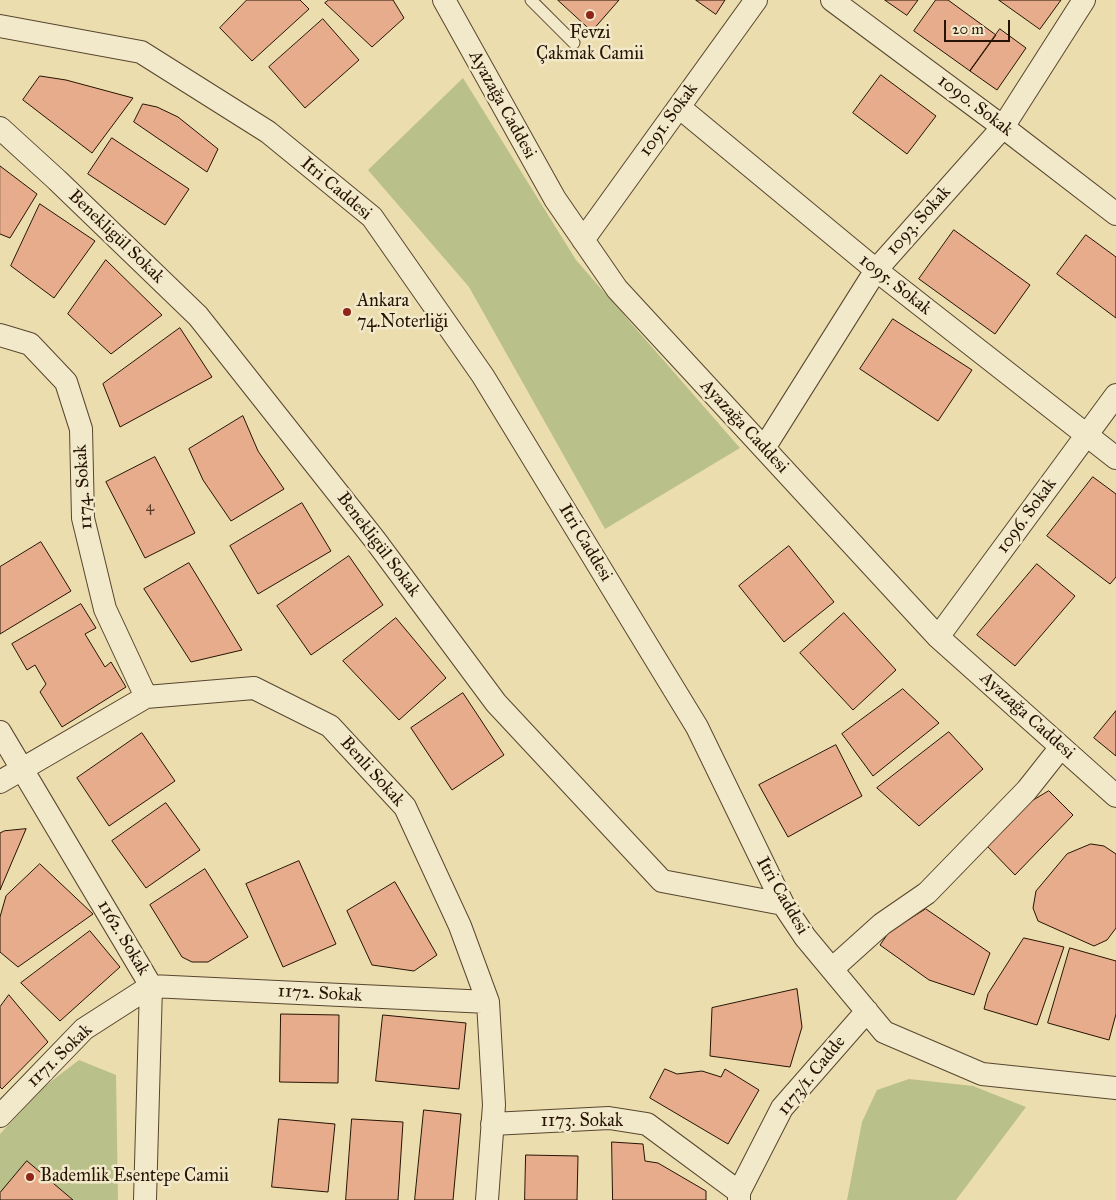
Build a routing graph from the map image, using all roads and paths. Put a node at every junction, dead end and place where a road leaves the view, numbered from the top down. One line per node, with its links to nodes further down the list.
1 (444, 0): 12 (street, Ayazağa Caddesi)
2 (531, 0): 7 (lane)
3 (756, 0): 8 (street, 1091. Sokak)
4 (832, 0): 9 (street, 1090. Sokak)
5 (1084, 0): 9 (street, 1093. Sokak)
6 (0, 26): 26 (street, Itri Caddesi)
7 (574, 44)
8 (679, 107): 12 (street, 1091. Sokak); 13 (street, 1095. Sokak)
9 (1003, 127): 11 (street, 1090. Sokak); 13 (street, 1093. Sokak)
10 (0, 128): 26 (street, Benekligül Sokak)
11 (1116, 214)
12 (583, 240): 17 (street, Ayazağa Caddesi)
13 (876, 270): 16 (street, 1095. Sokak); 17 (street, 1093. Sokak)
14 (0, 335): 20 (street, 1174. Sokak)
15 (1116, 395): 16 (street, 1096. Sokak)
16 (1088, 434): 18 (street, 1095. Sokak); 19 (street, 1096. Sokak)
17 (764, 448): 19 (street, Ayazağa Caddesi)
18 (1116, 458)
19 (938, 637): 22 (street, Ayazağa Caddesi)
20 (146, 697): 23 (street, Benli Sokak); 29 (street, Benli Sokak)
21 (0, 732): 23 (street, 1162. Sokak)
22 (1061, 747): 25 (street, Ayazağa Caddesi); 27 (street)
23 (22, 769): 24 (street, Benli Sokak); 28 (street, 1162. Sokak)
24 (0, 782)
25 (1116, 796)
26 (783, 904): 27 (street, Itri Caddesi)
27 (832, 969): 30 (street, Itri Caddesi)
28 (151, 986): 29 (street, 1172. Sokak); 32 (street, 1171. Sokak); 35 (street, 1162. Sokak)
29 (488, 1002): 33 (street, Benli Sokak)
30 (867, 1011): 31 (street, Itri Caddesi); 34 (street, 1173/1. Cadde)
31 (1116, 1088)
32 (0, 1116)
33 (492, 1124): 34 (street, 1173. Sokak); 36 (street, Benli Sokak)
34 (739, 1196)
35 (145, 1200)
36 (487, 1200)

